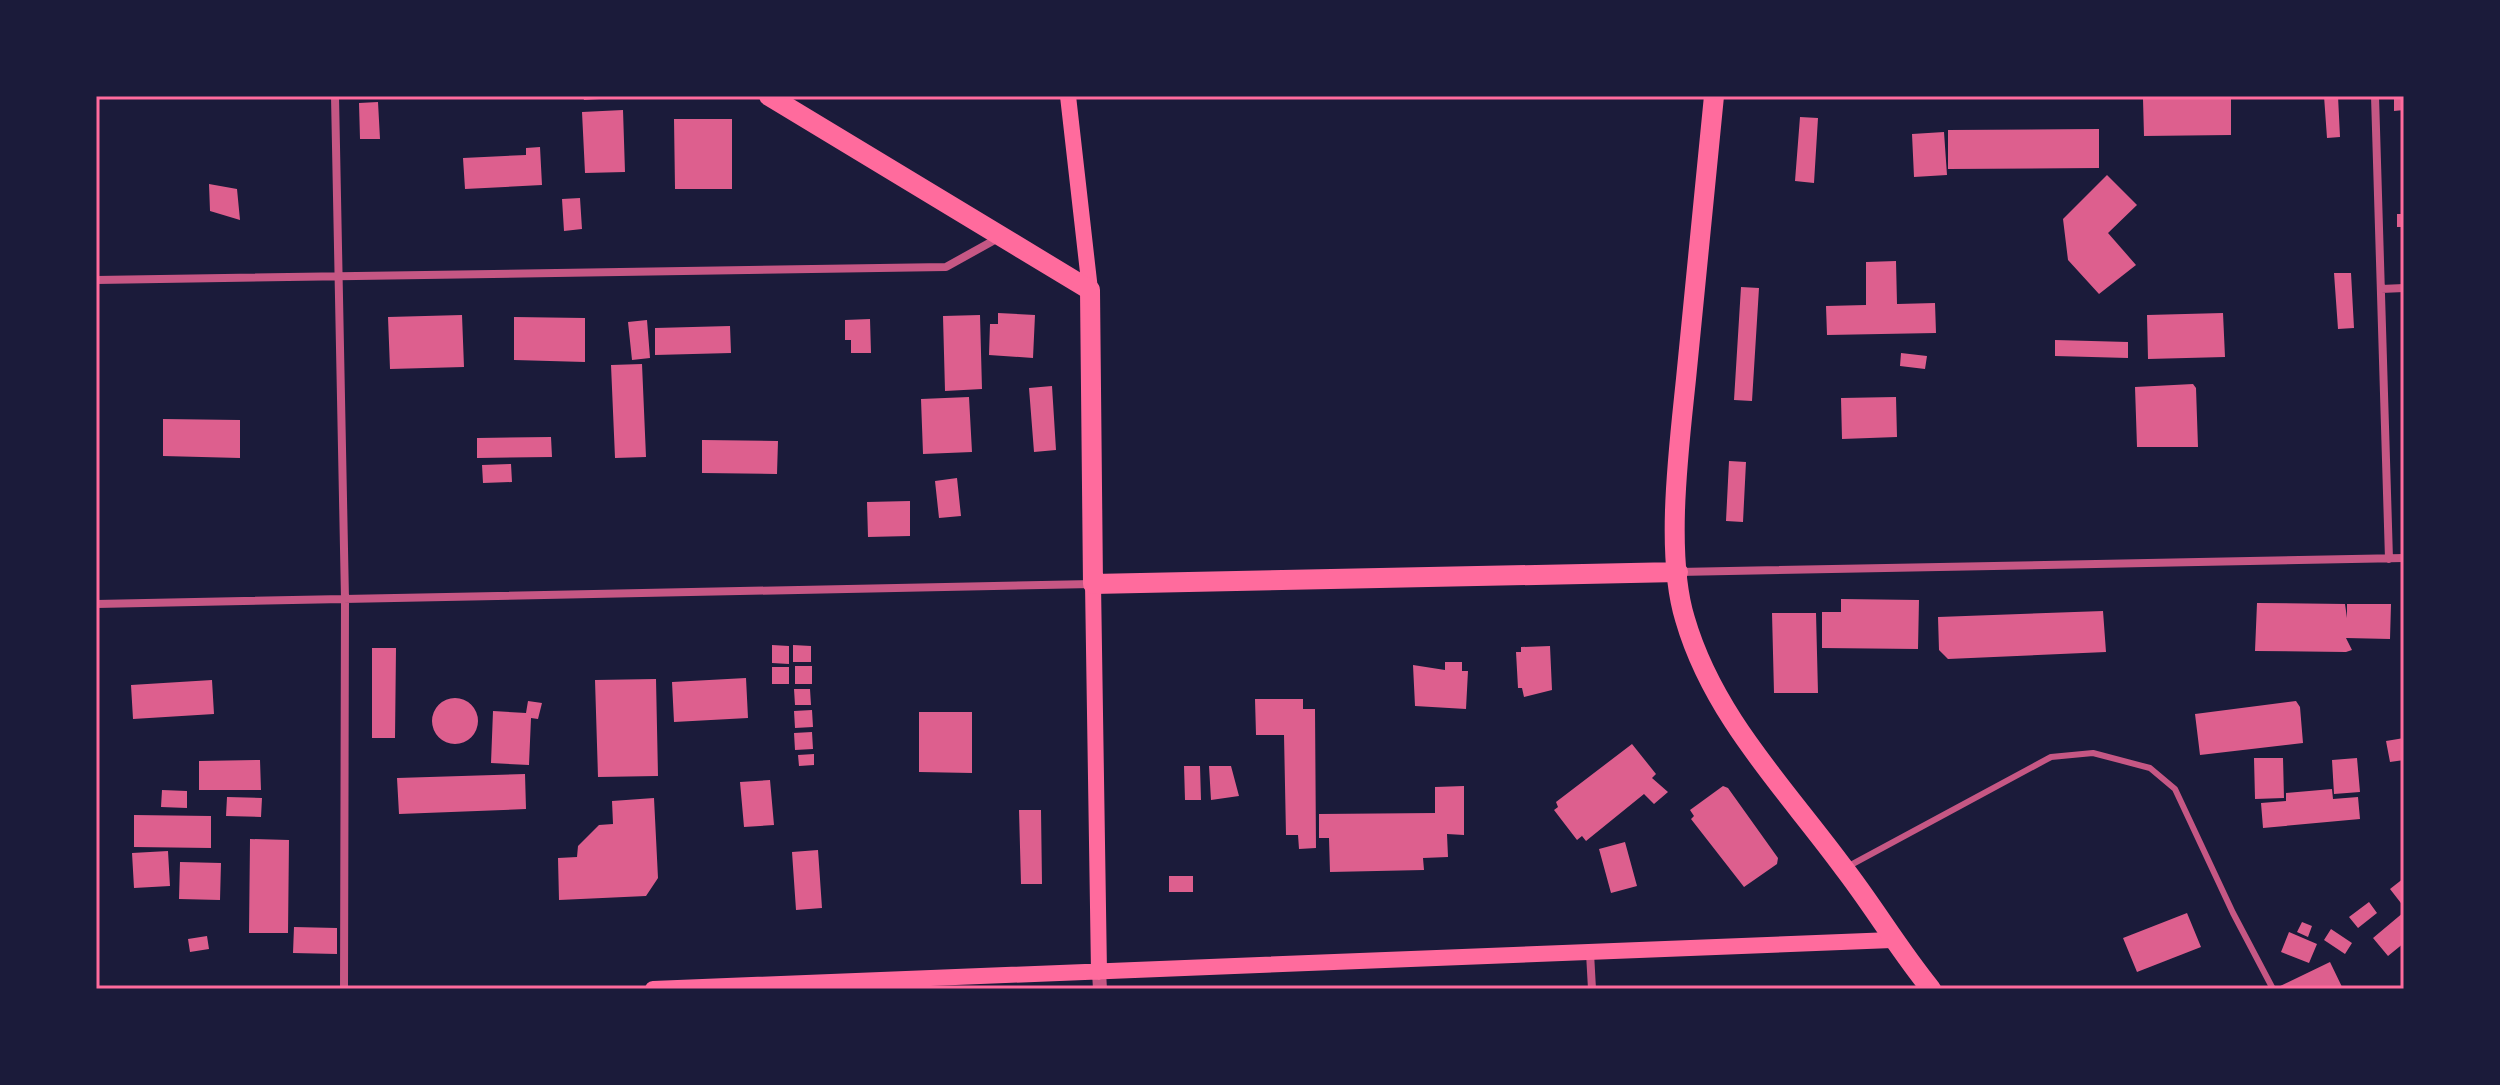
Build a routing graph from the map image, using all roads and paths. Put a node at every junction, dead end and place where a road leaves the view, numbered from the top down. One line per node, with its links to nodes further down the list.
1 (335, 96): 7 (street)
2 (769, 96): 6 (main road)
3 (1068, 96): 11 (main road)
4 (1714, 96): 14 (main road)
5 (2375, 96): 10 (street)
6 (1000, 237): 7 (street); 11 (main road)
7 (341, 276): 8 (street); 16 (street)
8 (96, 280)
9 (2404, 288): 10 (street)
10 (2381, 289): 13 (street)
11 (1090, 290): 15 (main road)
12 (2404, 558): 13 (street)
13 (2389, 559): 14 (street)
14 (1678, 572): 15 (main road); 18 (main road)
15 (1093, 584): 16 (street); 21 (main road)
16 (345, 599): 17 (street); 22 (street)
17 (96, 604)
18 (1845, 868): 19 (main road); 26 (lane)
19 (1892, 940): 20 (main road); 25 (main road)
20 (1590, 953): 21 (main road); 24 (street)
21 (1100, 980): 23 (main road)
22 (344, 989)
23 (653, 989)
24 (1592, 989)
25 (1931, 989)
26 (2273, 989)

